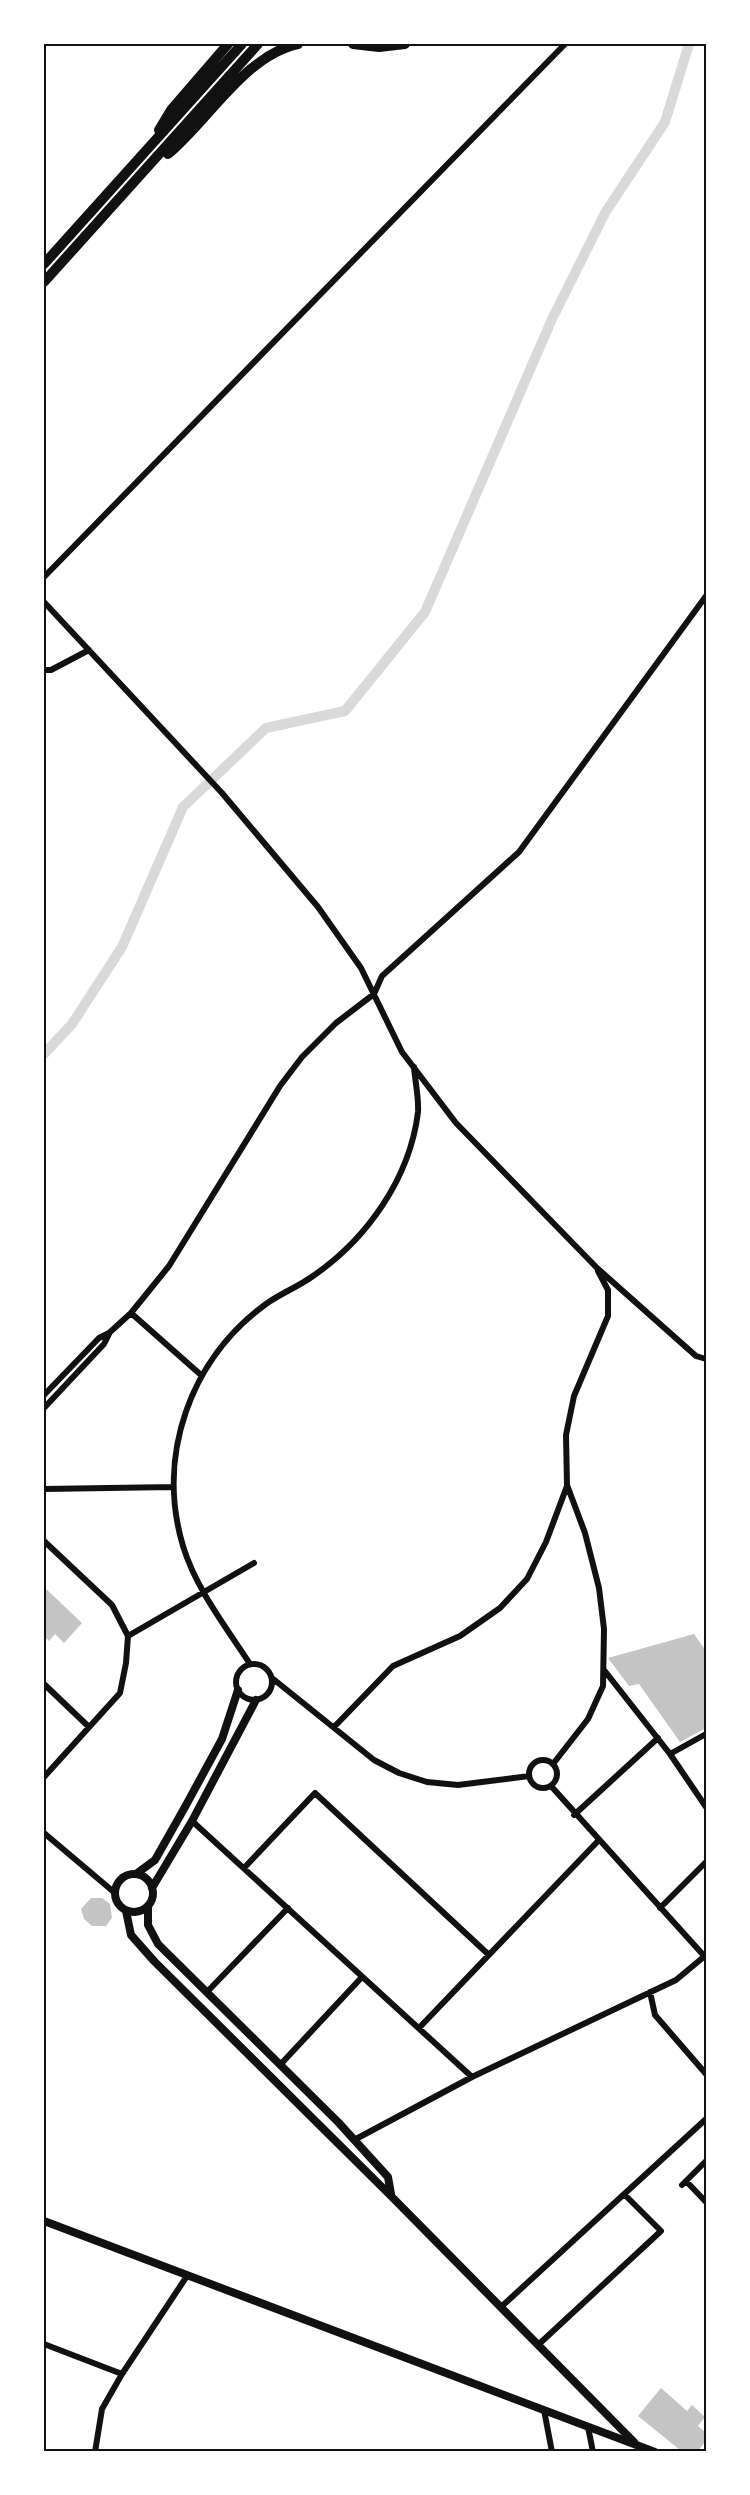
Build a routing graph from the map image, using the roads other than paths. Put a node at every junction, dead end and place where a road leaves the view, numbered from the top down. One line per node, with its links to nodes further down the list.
1 (228, 44): 8 (highway)
2 (242, 44): 8 (highway)
3 (258, 44): 9 (highway)
4 (298, 44): 9 (highway)
5 (353, 44): 6 (highway)
6 (402, 44)
7 (565, 44): 12 (street)
8 (145, 154): 10 (highway)
9 (144, 173): 11 (highway)
10 (44, 264)
11 (44, 282)
12 (44, 577)
13 (706, 596): 17 (street)
14 (44, 602): 15 (street)
15 (89, 650): 16 (street); 17 (street)
16 (44, 670)
17 (374, 994): 18 (street); 20 (street)
18 (413, 1066): 19 (street); 23 (street)
19 (597, 1268): 22 (street); 26 (street)
20 (131, 1313): 21 (street); 23 (street)
21 (109, 1333): 24 (street); 25 (street)
22 (706, 1359)
23 (201, 1376): 27 (street)
24 (44, 1395)
25 (44, 1408)
26 (567, 1485): 34 (street); 39 (street)
27 (173, 1487): 28 (street); 31 (street)
28 (44, 1489)
29 (44, 1541): 32 (street)
30 (254, 1563): 31 (street)
31 (203, 1592): 32 (street); 33 (street)
32 (128, 1636): 40 (street)
33 (250, 1664): 35 (street); 37 (street)
34 (604, 1670): 42 (street); 44 (street)
35 (272, 1678): 38 (street); 39 (street)
36 (44, 1684): 40 (street)
37 (238, 1690): 38 (street); 55 (street)
38 (256, 1700): 50 (street)
39 (335, 1726): 45 (street)
40 (88, 1727): 46 (street)
41 (706, 1734): 43 (street)
42 (658, 1738): 43 (street); 49 (street)
43 (670, 1754): 48 (street)
44 (554, 1764): 45 (street); 47 (street)
45 (529, 1776): 47 (street)
46 (44, 1777)
47 (551, 1786): 49 (street)
48 (706, 1807)
49 (574, 1815): 52 (street)
50 (192, 1821): 54 (street); 56 (street)
51 (44, 1833): 57 (street)
52 (598, 1840): 60 (street); 62 (street)
53 (706, 1862): 60 (street)
54 (244, 1868): 59 (street); 62 (street)
55 (136, 1874): 56 (street); 57 (street)
56 (152, 1888): 58 (street)
57 (115, 1893): 61 (street)
58 (148, 1906): 61 (street); 65 (street)
59 (288, 1908): 64 (street); 65 (street)
60 (660, 1908): 63 (street)
61 (126, 1911): 75 (street)
62 (489, 1955): 67 (street)
63 (706, 1956): 66 (street)
64 (362, 1977): 67 (street); 68 (street)
65 (207, 1992): 68 (street)
66 (650, 1992): 69 (street); 70 (street)
67 (419, 2028): 70 (street)
68 (280, 2064): 72 (street)
69 (706, 2074)
70 (472, 2077): 72 (street)
71 (706, 2119): 74 (street)
72 (354, 2139): 75 (street)
73 (706, 2161): 76 (street)
74 (625, 2195): 79 (street); 81 (street)
75 (392, 2196): 79 (street)
76 (706, 2202)
77 (44, 2221): 78 (main road)
78 (187, 2276): 82 (street); 83 (main road)
79 (501, 2307): 81 (street)
80 (44, 2344): 82 (street)
81 (538, 2345): 85 (street)
82 (122, 2374): 86 (street)
83 (544, 2410): 84 (main road); 87 (street)
84 (588, 2427): 85 (main road); 88 (street)
85 (634, 2442): 89 (main road)
86 (95, 2451)
87 (552, 2451)
88 (593, 2451)
89 (655, 2451)

